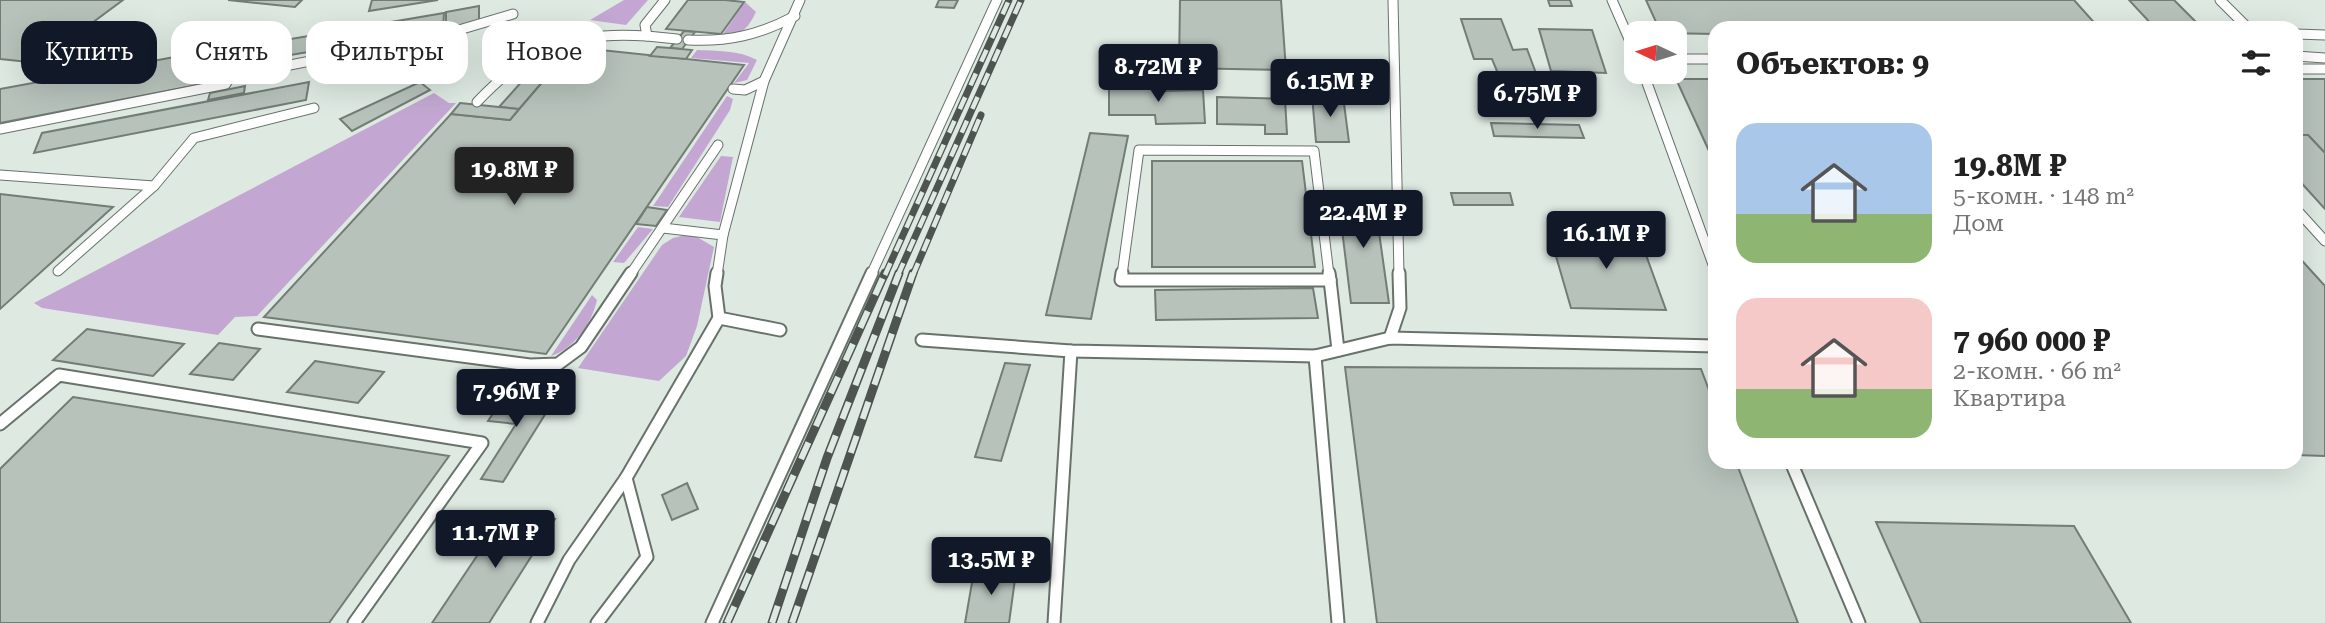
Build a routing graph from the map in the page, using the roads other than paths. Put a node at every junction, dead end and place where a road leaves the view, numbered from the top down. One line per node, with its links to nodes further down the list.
1 (665, 0): 13 (lane)
2 (800, 0): 8 (lane)
3 (998, 0): 53 (lane)
4 (1393, 0): 41 (lane)
5 (1612, 0): 10 (lane)
6 (2220, 0): 9 (lane)
7 (513, 13): 27 (lane)
8 (795, 16): 15 (lane); 22 (lane)
9 (2241, 21)
10 (1624, 28)
11 (2303, 34): 12 (lane)
12 (2325, 35)
13 (648, 36): 14 (lane); 25 (lane)
14 (677, 39)
15 (688, 40)
16 (2303, 56): 17 (lane)
17 (2325, 58)
18 (1687, 59): 19 (lane)
19 (1708, 59)
20 (2303, 69): 21 (lane)
21 (2325, 69)
22 (764, 81): 24 (lane); 33 (lane)
23 (1647, 84): 35 (lane)
24 (733, 89)
25 (477, 102)
26 (314, 107): 30 (lane)
27 (0, 129)
28 (718, 145): 32 (lane)
29 (0, 175): 30 (lane)
30 (154, 186): 36 (lane)
31 (2303, 217): 34 (lane)
32 (663, 228): 33 (lane); 39 (lane)
33 (723, 235): 38 (lane)
34 (2325, 241)
35 (1708, 251)
36 (58, 271)
37 (1330, 280): 37 (lane); 44 (lane)
38 (719, 318): 40 (lane); 49 (lane)
39 (258, 329)
40 (780, 330)
41 (1390, 338): 43 (lane); 44 (lane)
42 (922, 340): 45 (lane)
43 (1708, 346)
44 (1338, 350): 46 (lane)
45 (1071, 351): 46 (lane); 54 (lane)
46 (1315, 356): 55 (lane)
47 (0, 424): 50 (lane)
48 (1794, 469): 56 (lane)
49 (626, 478): 51 (lane); 52 (lane)
50 (354, 623)
51 (537, 623)
52 (597, 623)
53 (712, 623)
54 (1054, 623)
55 (1338, 623)
56 (1859, 623)

